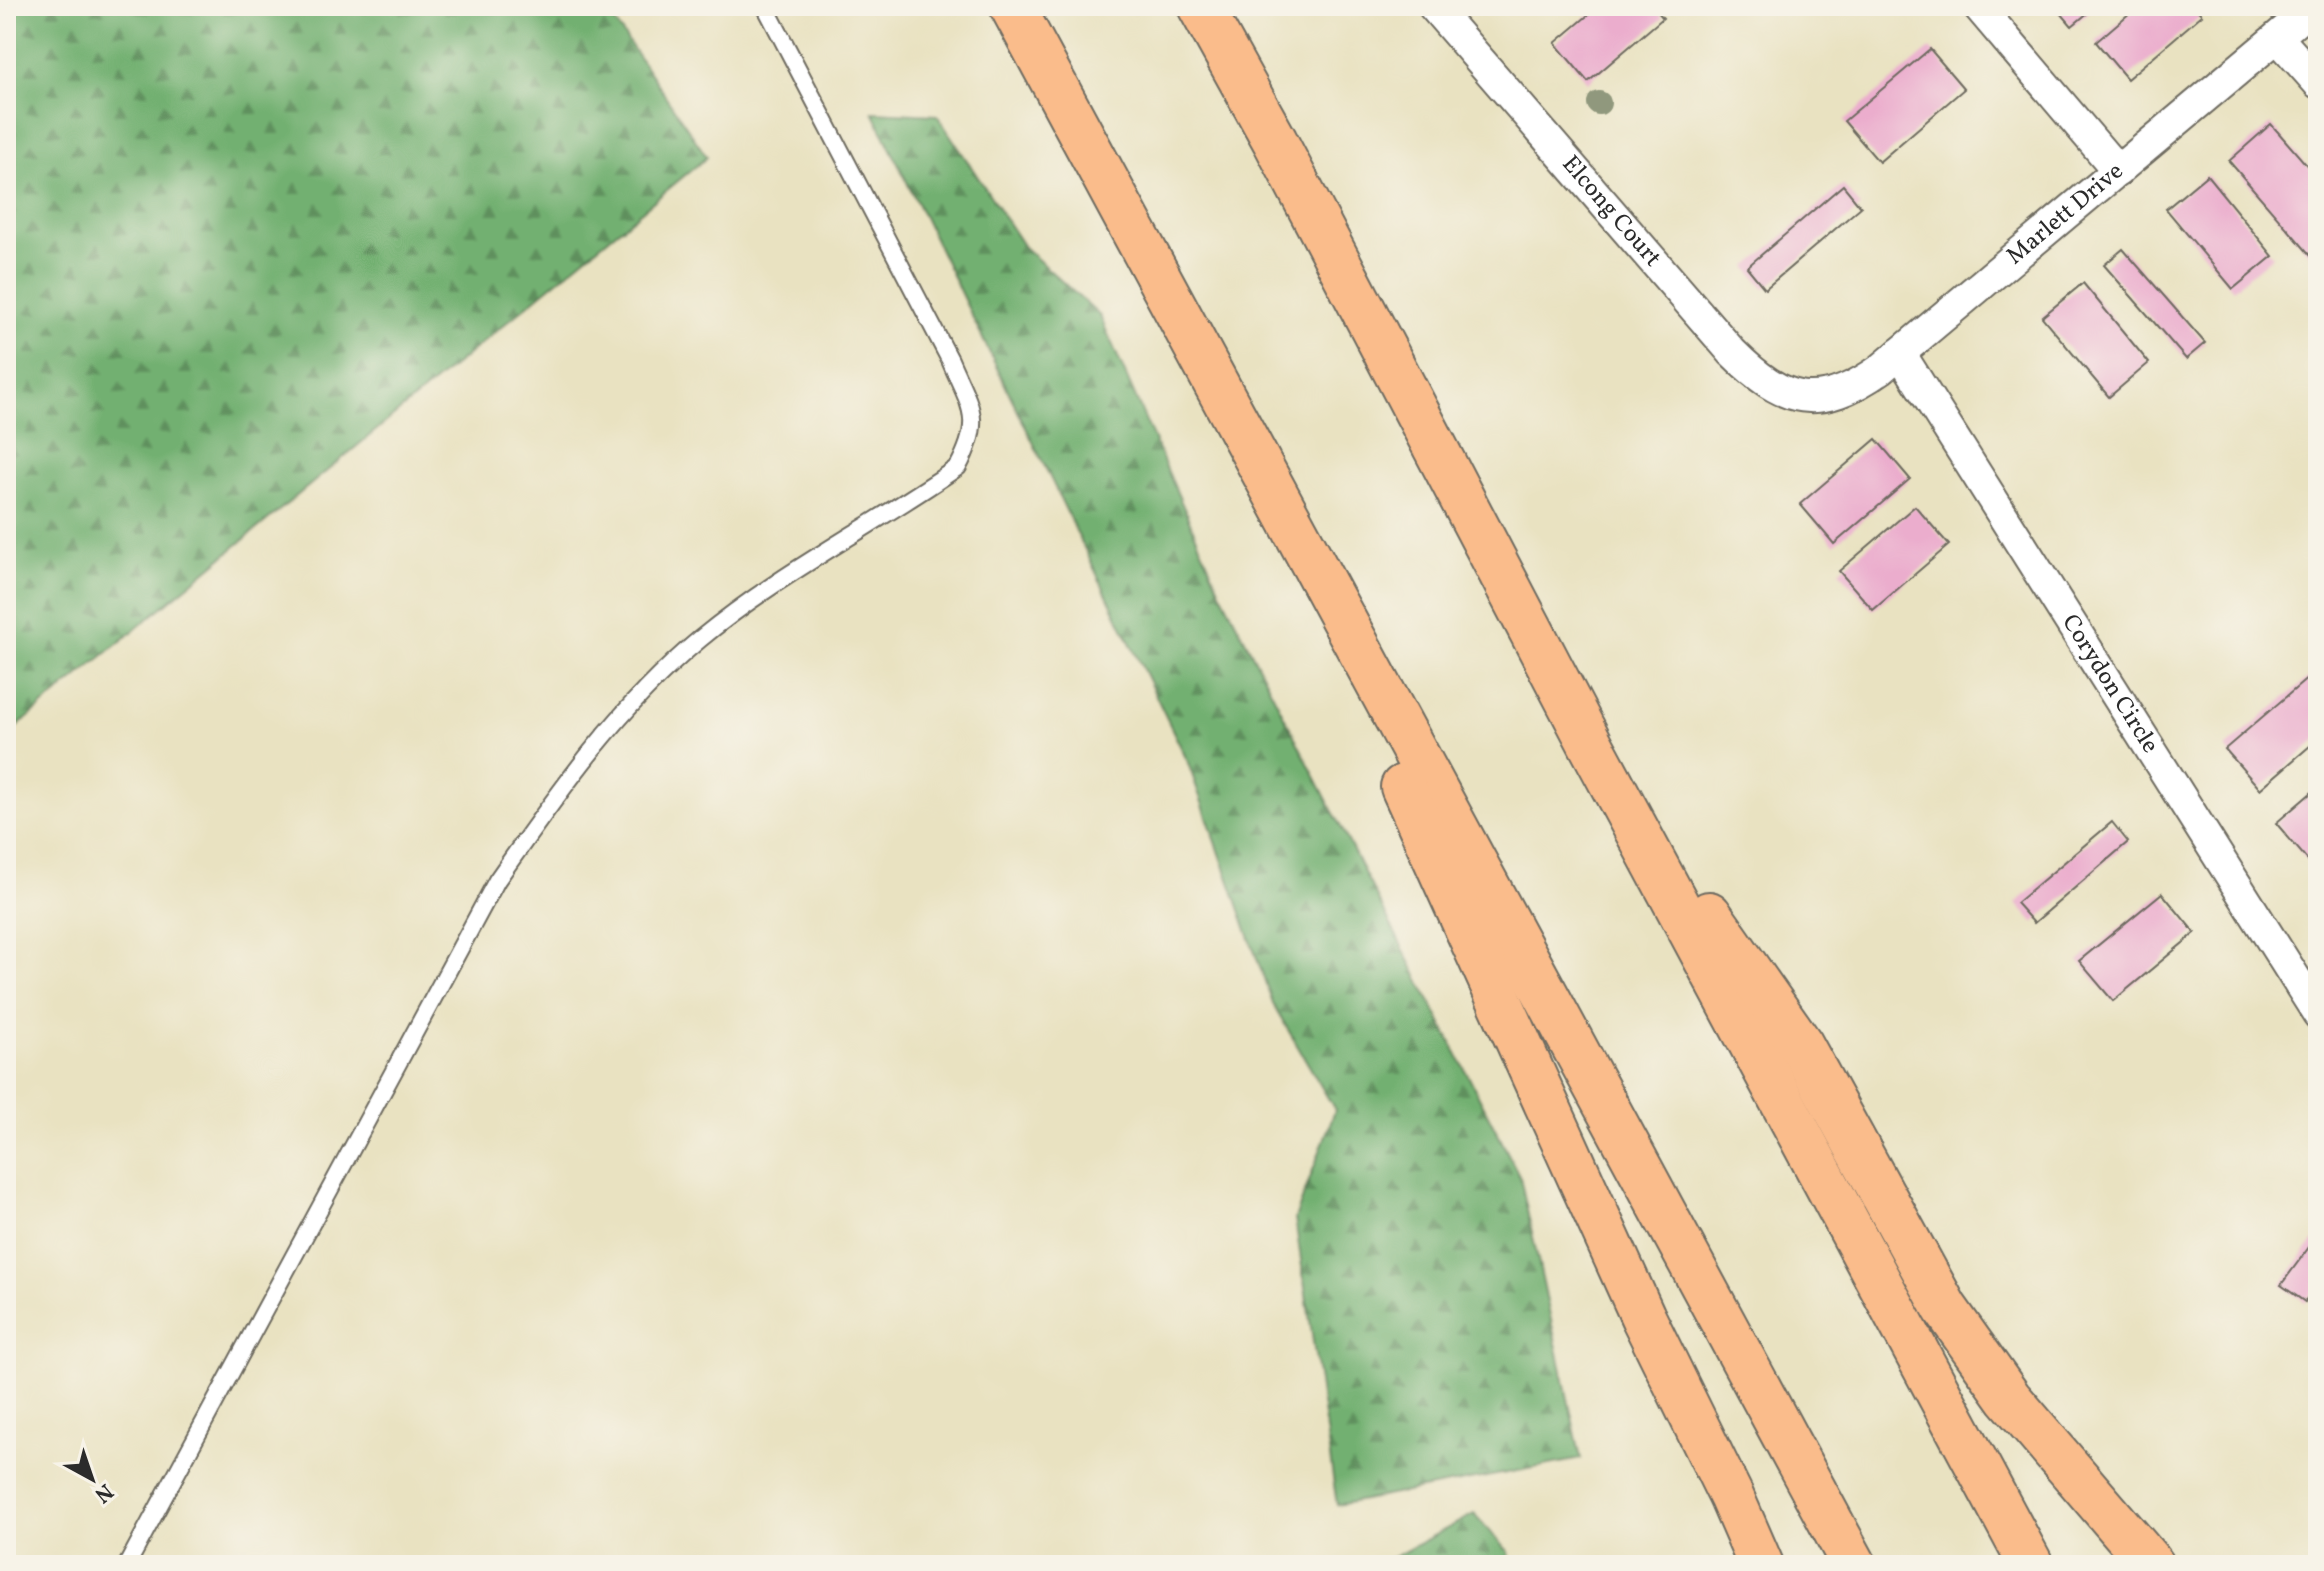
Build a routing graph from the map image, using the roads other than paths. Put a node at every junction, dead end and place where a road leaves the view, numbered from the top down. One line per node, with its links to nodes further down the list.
1 (765, 6): 15 (lane)
2 (1012, 6): 12 (highway)
3 (1200, 6): 13 (highway)
4 (1433, 6): 11 (street, Elcong Court)
5 (1978, 6): 9 (street)
6 (2314, 6): 7 (street, Marlett Drive)
7 (2278, 38): 8 (street); 9 (street, Marlett Drive)
8 (2318, 83)
9 (2118, 171): 10 (street, Marlett Drive)
10 (1900, 353): 11 (street, Marlett Drive); 14 (street, Corydon Circle)
11 (1804, 397)
12 (1269, 485): 16 (highway); 17 (highway)
13 (1592, 747): 18 (highway); 19 (highway)
14 (2318, 1014)
15 (127, 1565)
16 (1761, 1565)
17 (1854, 1565)
18 (2031, 1565)
19 (2152, 1565)

